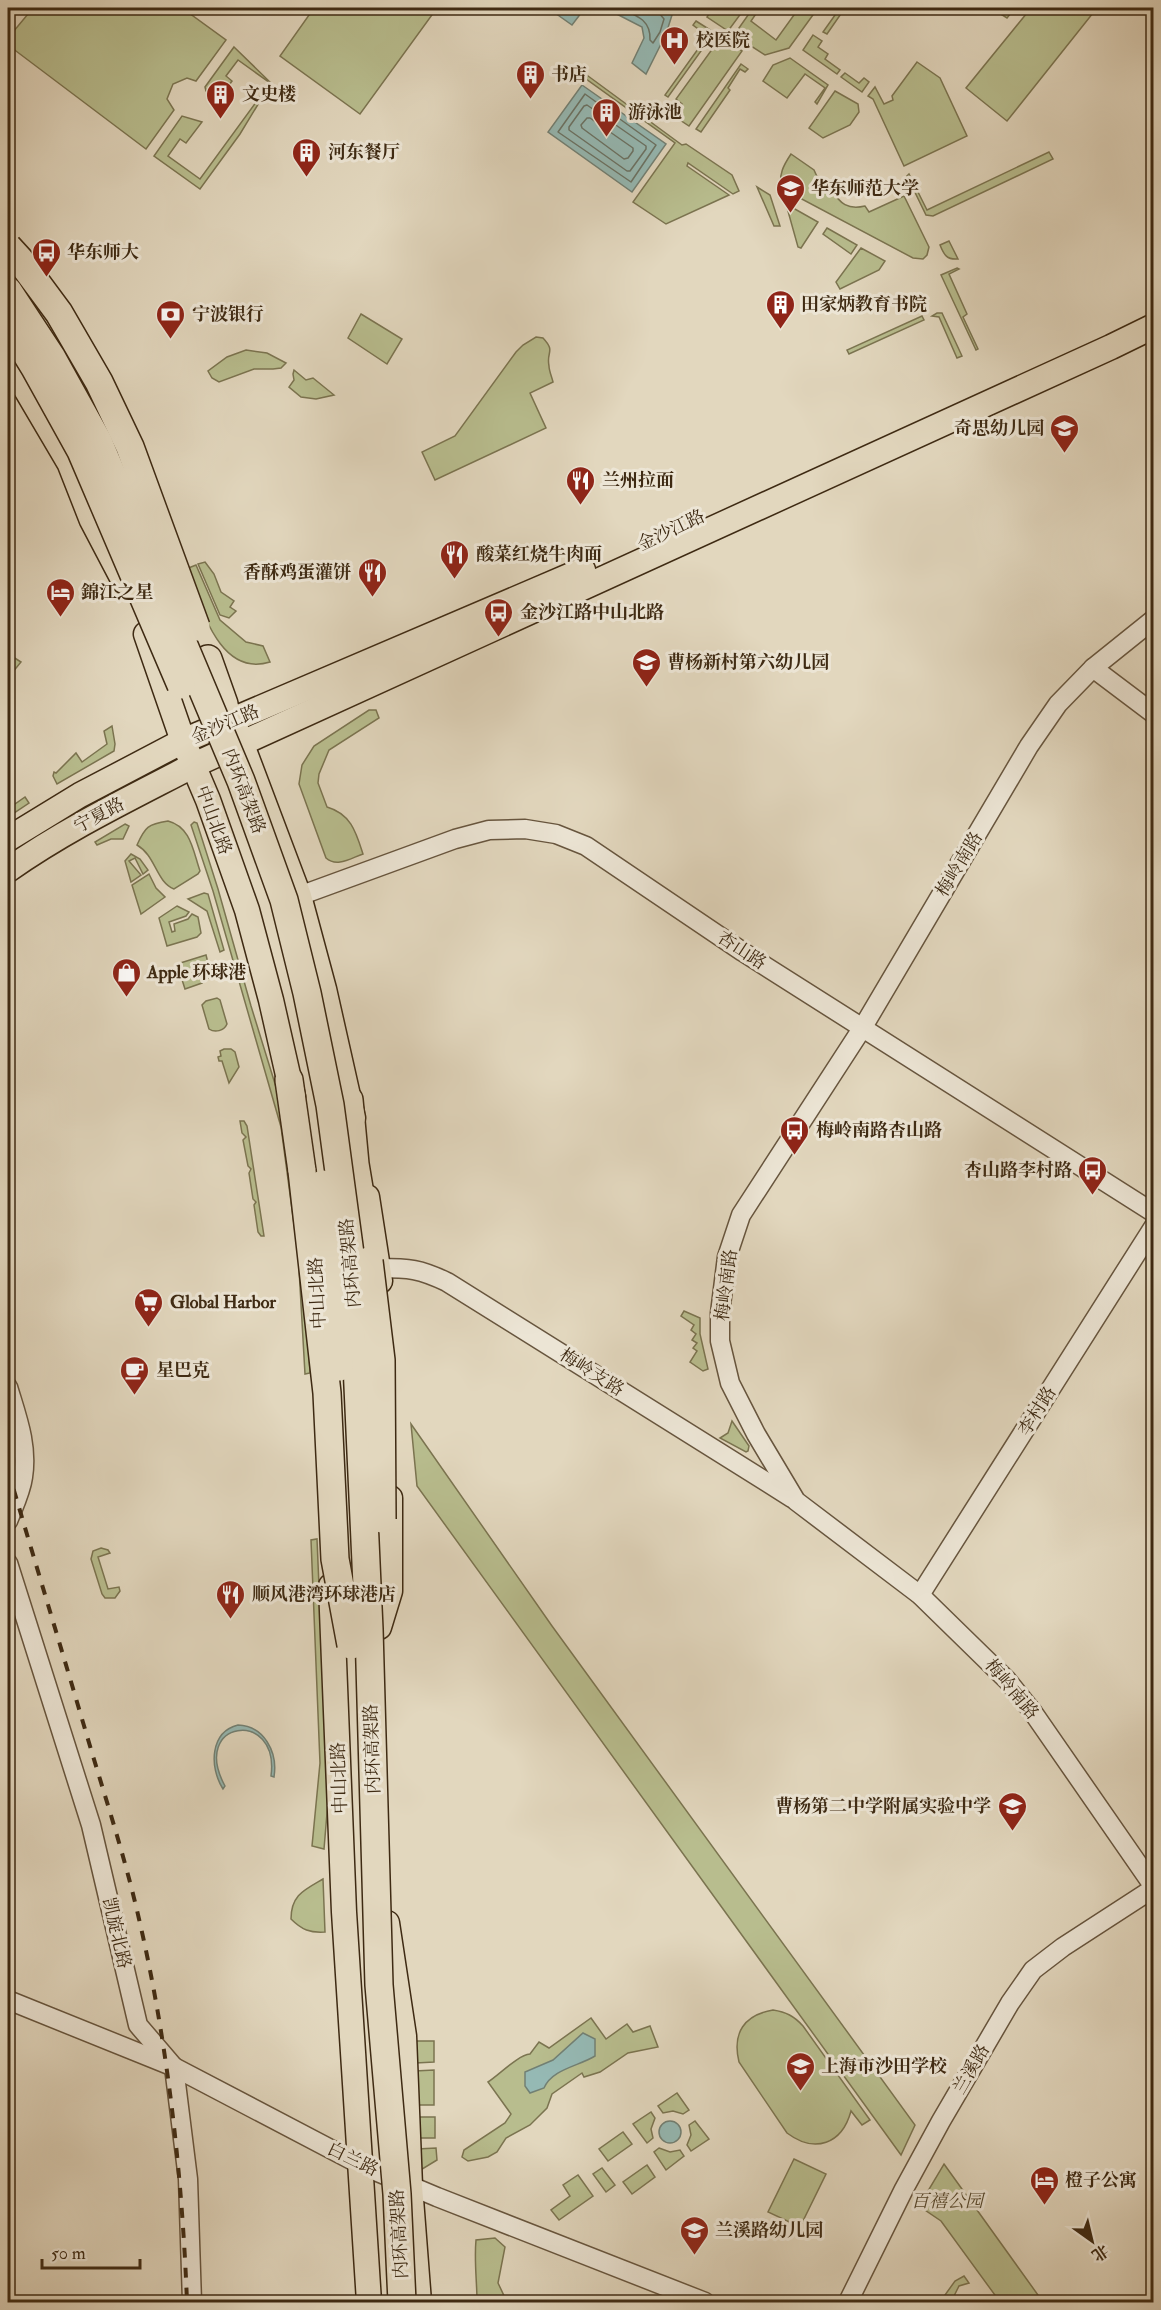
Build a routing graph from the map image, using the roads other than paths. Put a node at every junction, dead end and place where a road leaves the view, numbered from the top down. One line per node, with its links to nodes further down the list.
1 (8, 247): 7 (main road); 13 (highway, bridge)
2 (8, 270): 7 (main road)
3 (8, 291): 34 (highway, 内环高架路, bridge)
4 (1154, 309): 13 (main road, 金沙江路)
5 (8, 324): 33 (highway, 内环高架路, bridge)
6 (1154, 326): 16 (main road, 金沙江路)
7 (54, 338): 13 (main road)
8 (8, 339): 10 (main road, 中山北路)
9 (8, 356): 10 (highway)
10 (126, 584): 15 (main road, 中山北路)
11 (1154, 620): 12 (street, 梅岭南路)
12 (1094, 668): 14 (street); 21 (street, 梅岭南路)
13 (229, 713): 15 (main road, 金沙江路); 16 (main road)
14 (1154, 714)
15 (183, 741): 17 (main road, 中山北路); 18 (main road, 宁夏路)
16 (241, 745): 17 (main road, 金沙江路); 20 (main road)
17 (194, 765): 19 (main road, 宁夏路); 22 (main road, 中山北路)
18 (8, 839)
19 (8, 870)
20 (299, 896): 21 (street, 杏山路); 23 (main road)
21 (863, 1027): 24 (street, 杏山路); 28 (street, 梅岭南路)
22 (289, 1080): 33 (highway, bridge); 38 (main road, 中山北路)
23 (349, 1100): 26 (main road); 32 (main road); 34 (highway, bridge)
24 (1154, 1213)
25 (1154, 1226): 31 (street, 李村路)
26 (379, 1268): 28 (street, 梅岭支路); 32 (main road)
27 (8, 1387): 29 (street)
28 (796, 1501): 31 (street, 梅岭南路)
29 (8, 1521)
30 (8, 1563): 37 (street, 凯旋北路)
31 (920, 1595): 35 (street, 梅岭南路)
32 (379, 1627): 39 (main road)
33 (351, 1645): 42 (highway, 内环高架路)
34 (373, 1775): 43 (highway, 内环高架路, bridge)
35 (1154, 1888): 46 (street, 兰溪路)
36 (8, 2000): 37 (street, 白兰路)
37 (174, 2067): 38 (street, 白兰路); 40 (street)
38 (361, 2165): 39 (street, 白兰路); 41 (main road, 中山北路)
39 (410, 2186): 44 (main road); 45 (street, 白兰路)
40 (192, 2302)
41 (369, 2302)
42 (386, 2302)
43 (402, 2302)
44 (419, 2302)
45 (705, 2302)
46 (848, 2302)

